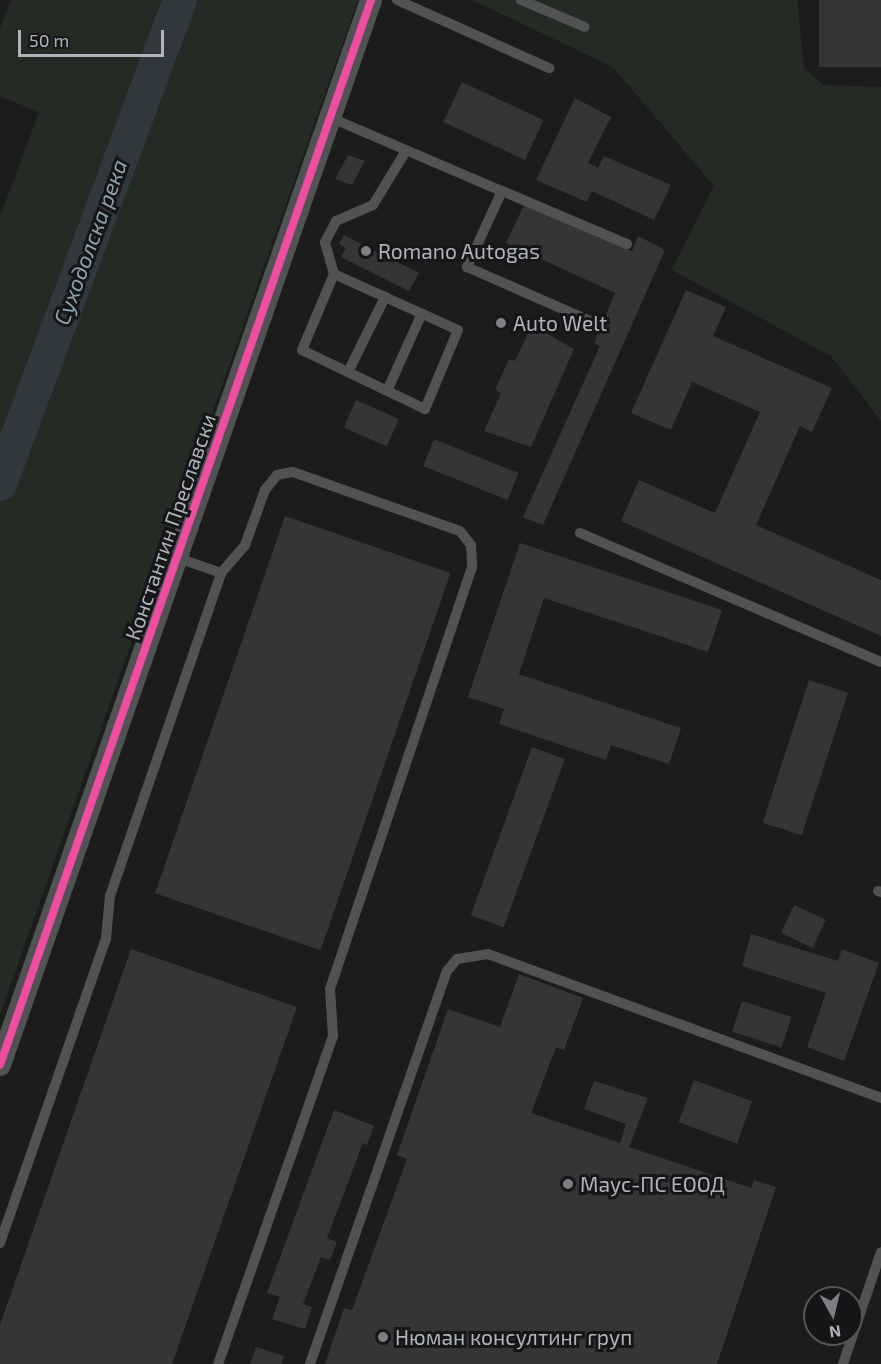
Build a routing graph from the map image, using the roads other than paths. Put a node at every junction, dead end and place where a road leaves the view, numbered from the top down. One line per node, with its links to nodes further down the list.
1 (371, 0): 6 (street, Константин Преславски)
2 (397, 0): 5 (lane)
3 (521, 0): 4 (lane)
4 (585, 27)
5 (549, 68)
6 (329, 117): 7 (lane); 17 (street, Константин Преславски)
7 (406, 151): 8 (lane); 10 (lane)
8 (502, 191): 9 (lane); 13 (lane)
9 (627, 244)
10 (334, 274): 11 (lane); 14 (lane)
11 (385, 297): 12 (lane); 14 (lane)
12 (422, 314): 15 (lane); 15 (lane)
13 (590, 321)
14 (348, 372): 15 (lane)
15 (387, 391)
16 (580, 533): 19 (lane)
17 (178, 558): 18 (lane); 20 (street, Константин Преславски)
18 (221, 573): 22 (lane); 24 (lane)
19 (881, 662)
20 (0, 1065)
21 (881, 1098): 25 (lane)
22 (0, 1243)
23 (881, 1252): 26 (lane)
24 (218, 1364)
25 (310, 1364)
26 (843, 1364)

